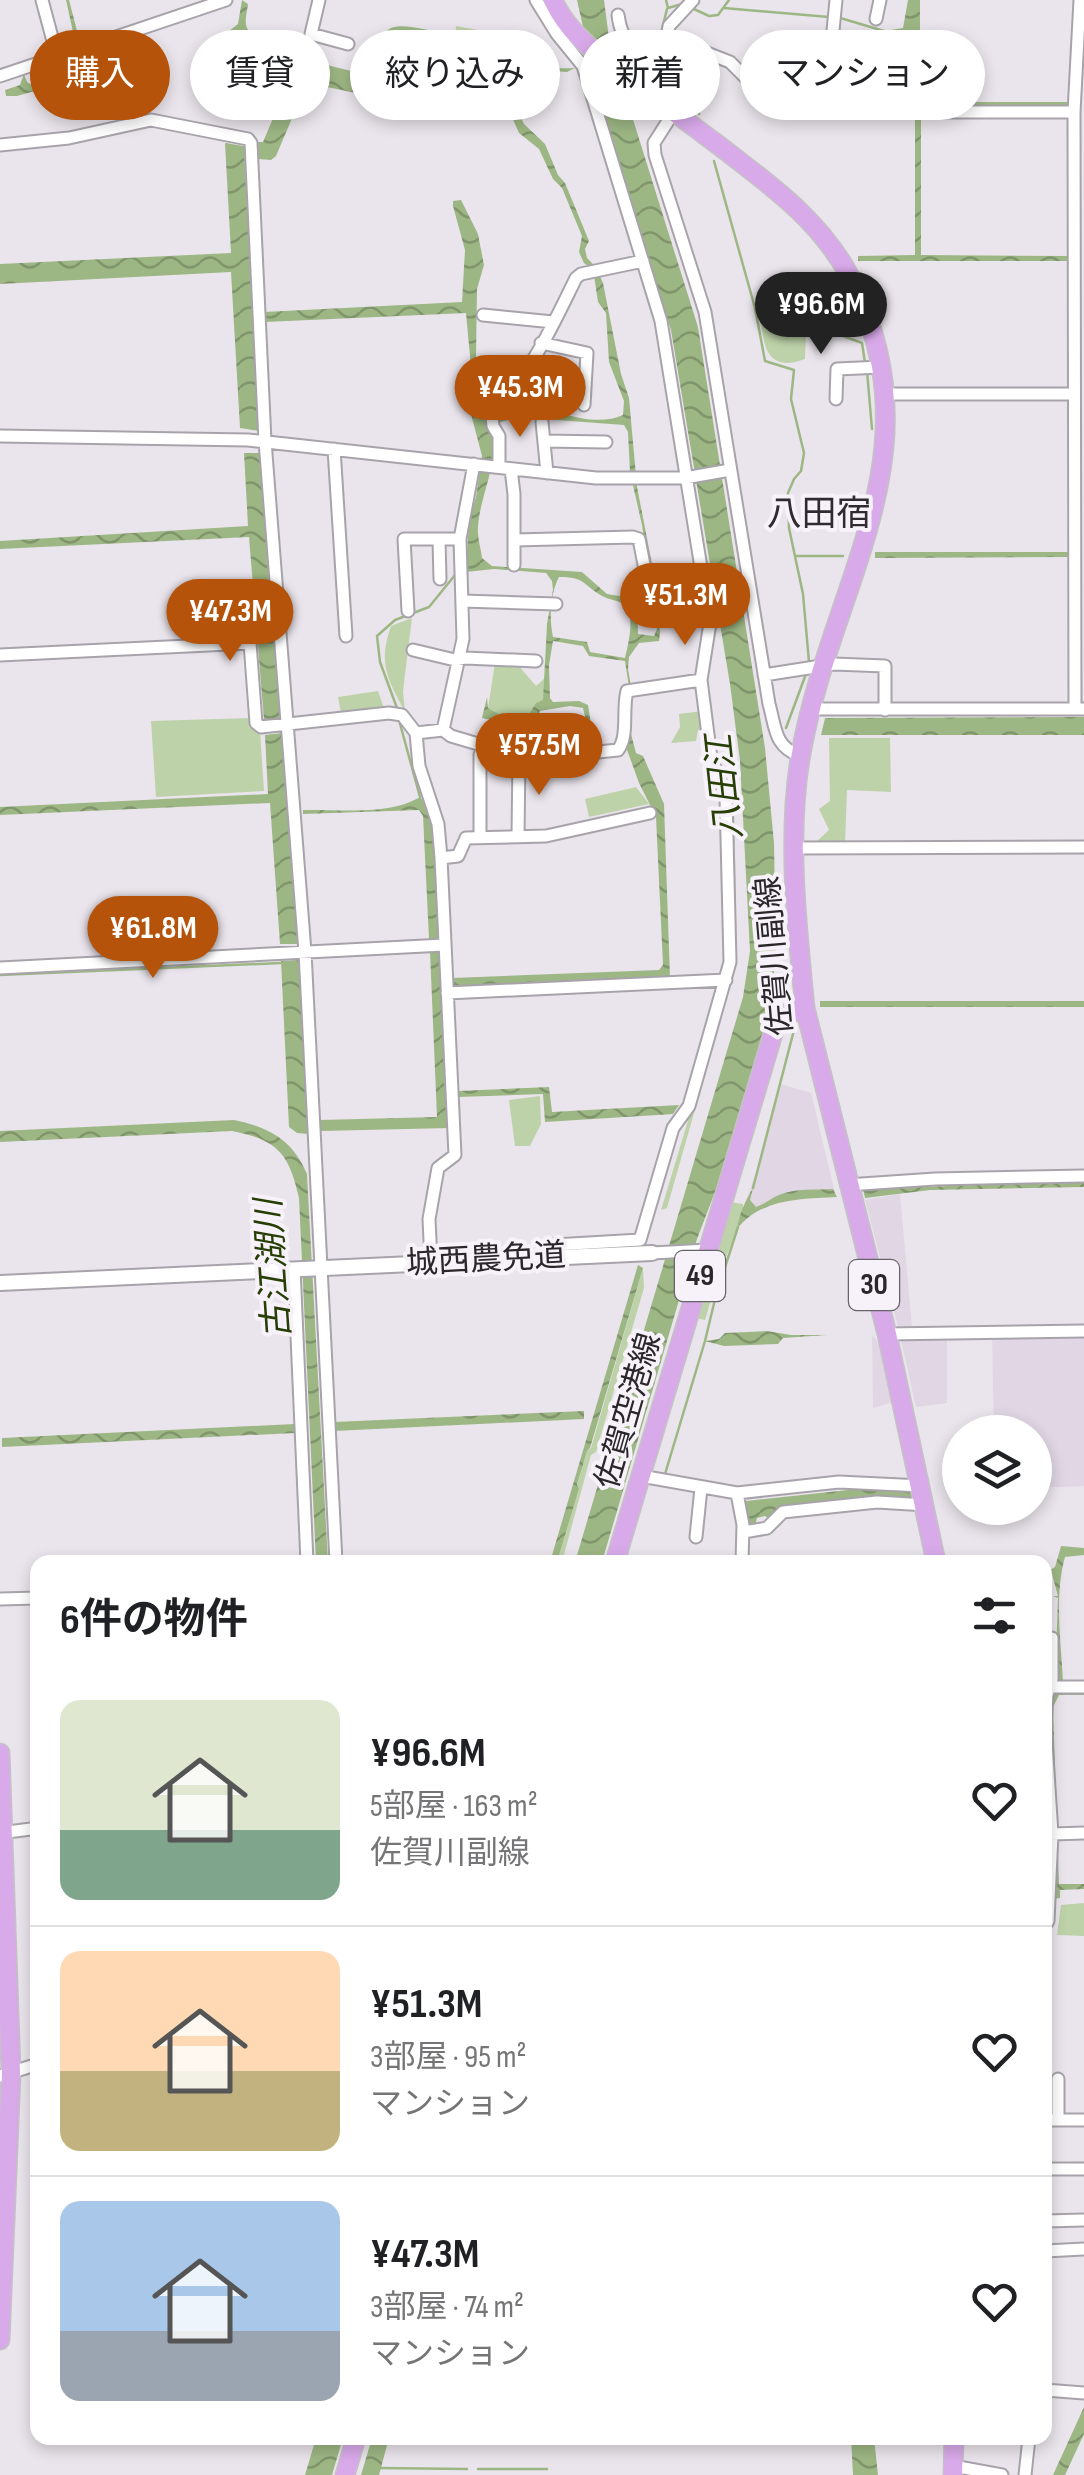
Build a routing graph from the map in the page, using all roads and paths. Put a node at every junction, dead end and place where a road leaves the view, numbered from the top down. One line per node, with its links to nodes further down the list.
1 (42, 0): 11 (street)
2 (226, 0): 12 (street)
3 (319, 0): 16 (street)
4 (536, 0): 24 (street)
5 (880, 0): 10 (street)
6 (1080, 0): 19 (street)
7 (690, 4): 14 (street)
8 (556, 5): 15 (main road, 佐賀川副線 / 30)
9 (618, 15): 13 (street)
10 (876, 18)
11 (50, 30)
12 (138, 30)
13 (620, 30)
14 (670, 30)
15 (580, 33)
16 (348, 44)
17 (30, 65): 18 (street)
18 (0, 76)
19 (1074, 112): 20 (street); 32 (street)
20 (985, 113)
21 (670, 120): 43 (street)
22 (684, 120): 28 (main road, 佐賀川副線 / 30)
23 (0, 144): 38 (street)
24 (643, 261): 26 (street); 45 (street)
25 (483, 315): 26 (street)
26 (553, 322): 27 (street)
27 (540, 343): 30 (street); 34 (street)
28 (871, 368): 31 (main road, 佐賀川副線 / 30); 33 (street)
29 (480, 372): 30 (street)
30 (519, 378): 42 (street)
31 (886, 394): 32 (street); 61 (main road, 佐賀川副線 / 30)
32 (1074, 394): 49 (street)
33 (836, 399)
34 (584, 405)
35 (542, 422): 37 (street)
36 (0, 436): 38 (street)
37 (544, 441): 39 (street); 44 (street)
38 (265, 442): 40 (street); 67 (street)
39 (606, 442)
40 (334, 449): 41 (street); 56 (street)
41 (475, 464): 42 (street); 46 (street)
42 (501, 468): 44 (street); 48 (street)
43 (730, 470): 45 (street); 62 (street)
44 (547, 473): 45 (street)
45 (685, 478): 63 (street)
46 (460, 539): 47 (street); 53 (street)
47 (439, 540): 52 (street); 55 (street)
48 (515, 540): 50 (street); 51 (street)
49 (1078, 550): 64 (street)
50 (514, 564)
51 (646, 575)
52 (440, 579)
53 (462, 601): 54 (street); 59 (street)
54 (552, 603)
55 (408, 611)
56 (346, 636)
57 (412, 650): 59 (street)
58 (0, 655): 67 (street)
59 (460, 659): 60 (street); 68 (street)
60 (536, 661)
61 (814, 667): 62 (street); 65 (main road, 佐賀川副線 / 30); 66 (street)
62 (764, 675): 71 (street)
63 (700, 680): 72 (street); 82 (street)
64 (1080, 708): 66 (street)
65 (812, 709): 66 (street); 71 (main road, 佐賀川副線 / 30)
66 (885, 710)
67 (287, 725): 69 (street); 80 (street)
68 (443, 730): 69 (street); 70 (street)
69 (416, 734): 78 (street)
70 (484, 744): 72 (street); 74 (street)
71 (800, 756): 77 (main road, 佐賀川副線 / 30)
72 (519, 757): 75 (street)
73 (650, 813): 75 (street)
74 (480, 836): 75 (street); 78 (street)
75 (518, 836)
76 (1084, 847): 77 (street)
77 (796, 848): 84 (main road, 佐賀川副線 / 30)
78 (441, 858): 79 (street)
79 (444, 944): 80 (street); 83 (street)
80 (304, 952): 81 (street); 91 (street)
81 (0, 968)
82 (726, 980): 83 (street); 89 (street)
83 (447, 993): 90 (street)
84 (805, 1008): 86 (main road, 佐賀川副線 / 30); 87 (main road, 佐賀空港線 / 49)
85 (1084, 1176): 86 (street)
86 (847, 1185): 95 (main road, 佐賀川副線 / 30)
87 (708, 1250): 88 (street); 96 (main road, 佐賀空港線 / 49)
88 (652, 1252): 89 (street, 城西農免道)
89 (550, 1257): 90 (street, 城西農免道)
90 (431, 1262): 91 (street, 城西農免道)
91 (321, 1268): 92 (street, 城西農免道); 104 (street)
92 (294, 1269): 93 (street); 103 (street)
93 (0, 1283)
94 (1084, 1330): 95 (street)
95 (887, 1334): 97 (main road, 佐賀川副線 / 30)
96 (641, 1476): 98 (street); 105 (main road, 佐賀空港線 / 49)
97 (922, 1486): 99 (street); 100 (main road, 佐賀川副線 / 30)
98 (700, 1488): 99 (street); 102 (street)
99 (737, 1493): 101 (street)
100 (926, 1505): 101 (street); 107 (main road, 佐賀川副線 / 30)
101 (744, 1532): 106 (street)
102 (696, 1537)
103 (307, 1555)
104 (336, 1555)
105 (617, 1555)
106 (742, 1555)
107 (935, 1555)
108 (30, 1598): 109 (street)
109 (0, 1600)
110 (1054, 1624): 111 (street)
111 (1052, 1629)
112 (1052, 1687): 113 (street)
113 (1084, 1687)
114 (0, 1753): 117 (main road)
115 (1052, 1809): 119 (street)
116 (30, 1829): 117 (street)
117 (2, 1832): 121 (main road)
118 (1084, 1833): 119 (street)
119 (1056, 1834): 120 (street)
120 (1052, 1878)
121 (5, 1961): 123 (main road)
122 (30, 2066): 123 (street)
123 (6, 2074): 134 (main road)
124 (1058, 2079): 125 (street)
125 (1052, 2114)
126 (1052, 2120): 127 (street)
127 (1084, 2120)
128 (1084, 2169): 129 (street)
129 (1052, 2170)
130 (1084, 2220): 131 (street)
131 (1052, 2221)
132 (1084, 2248): 133 (street)
133 (1052, 2250)
134 (0, 2340)
135 (1052, 2391): 136 (street)
136 (1084, 2394)
137 (354, 2445): 141 (main road)
138 (954, 2445): 140 (main road)
139 (1028, 2445): 143 (street)
140 (953, 2470): 142 (street)
141 (345, 2475)
142 (1002, 2475)
143 (1025, 2475)

